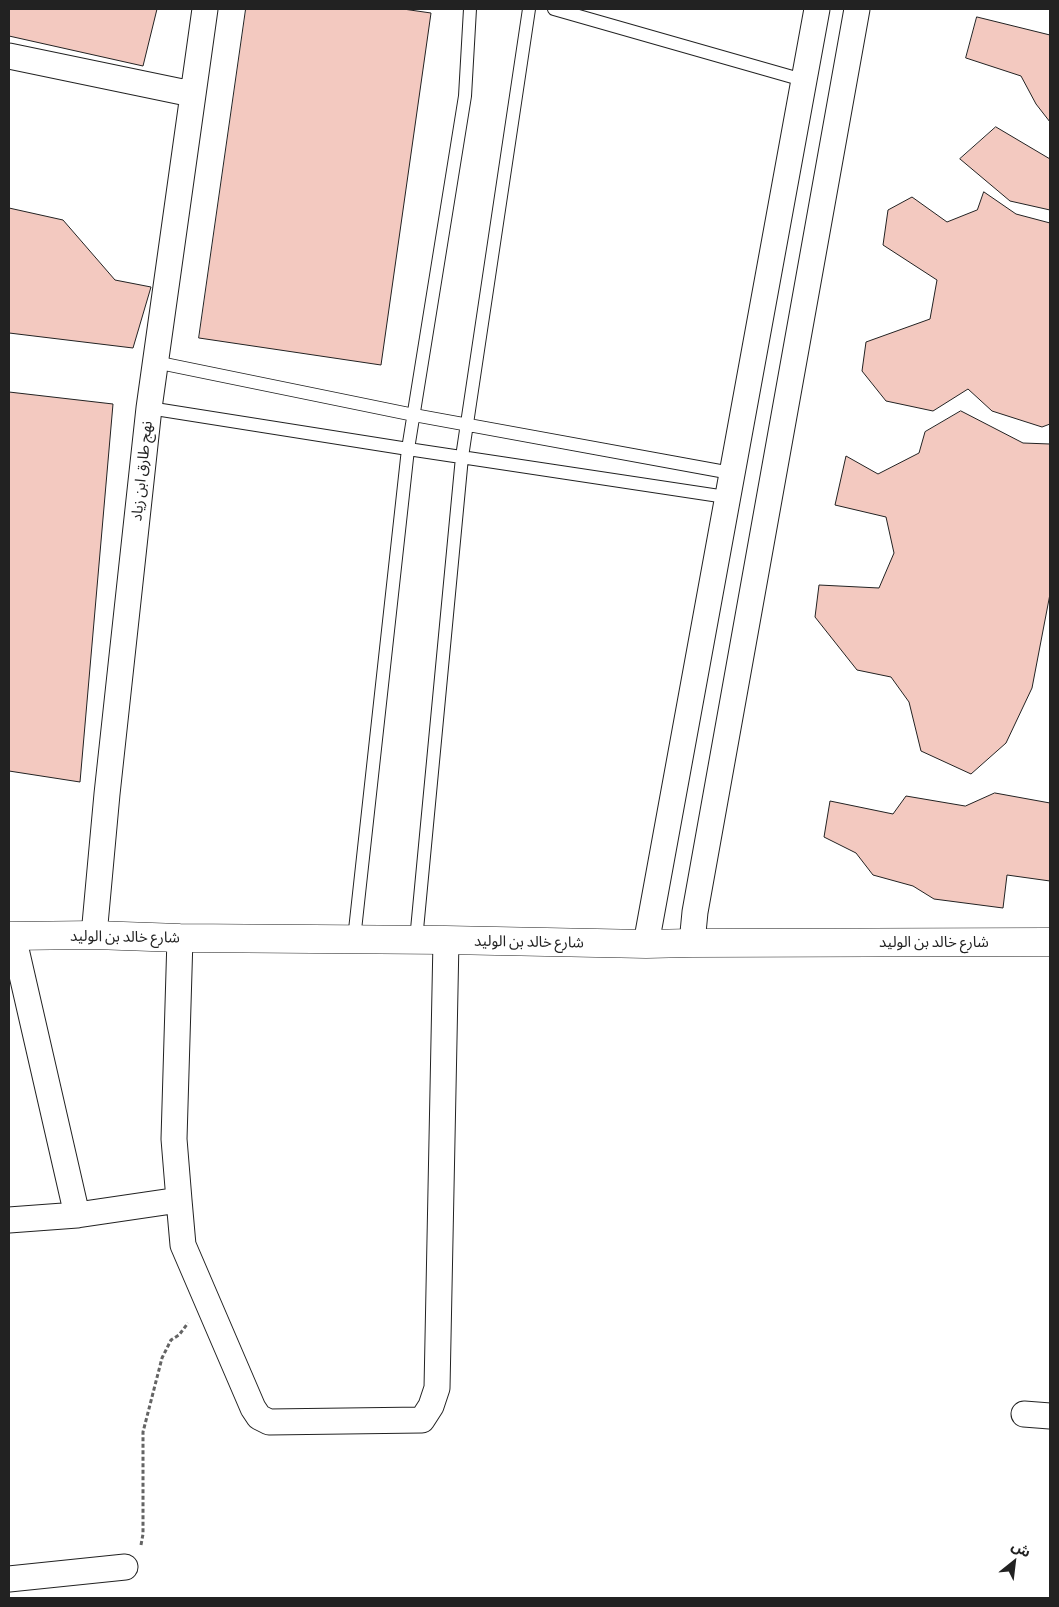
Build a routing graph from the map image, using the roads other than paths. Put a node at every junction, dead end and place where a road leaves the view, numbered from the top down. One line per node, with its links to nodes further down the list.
1 (205, 9): 9 (street, نهج طارق ابن زياد)
2 (470, 9): 12 (lane)
3 (529, 9): 13 (lane)
4 (554, 9): 8 (lane)
5 (817, 9): 8 (street)
6 (857, 9): 23 (street)
7 (9, 56): 9 (street)
8 (803, 80): 16 (street)
9 (192, 94): 10 (street, نهج طارق ابن زياد)
10 (155, 362): 11 (street, نهج طارق ابن زياد); 12 (lane)
11 (149, 408): 14 (lane); 17 (street, نهج طارق ابن زياد)
12 (414, 415): 13 (lane); 14 (lane)
13 (468, 424): 15 (lane); 16 (lane)
14 (408, 449): 15 (lane); 20 (lane)
15 (462, 457): 16 (lane); 21 (lane)
16 (728, 485): 25 (street)
17 (94, 935): 18 (street, شارع خالد بن الوليد); 19 (street, شارع خالد بن الوليد)
18 (11, 936): 27 (street)
19 (180, 938): 20 (street, شارع خالد بن الوليد); 26 (street)
20 (354, 940): 21 (street, شارع خالد بن الوليد)
21 (416, 940): 22 (street, شارع خالد بن الوليد)
22 (446, 940): 25 (street, شارع خالد بن الوليد); 26 (street)
23 (692, 942): 24 (street, شارع خالد بن الوليد); 25 (street, شارع خالد بن الوليد)
24 (1050, 942)
25 (646, 944)
26 (179, 1200): 27 (street)
27 (77, 1215): 28 (street)
28 (9, 1220)
29 (1024, 1414): 30 (street)
30 (1050, 1416)
31 (125, 1567): 32 (street)
32 (9, 1579)

